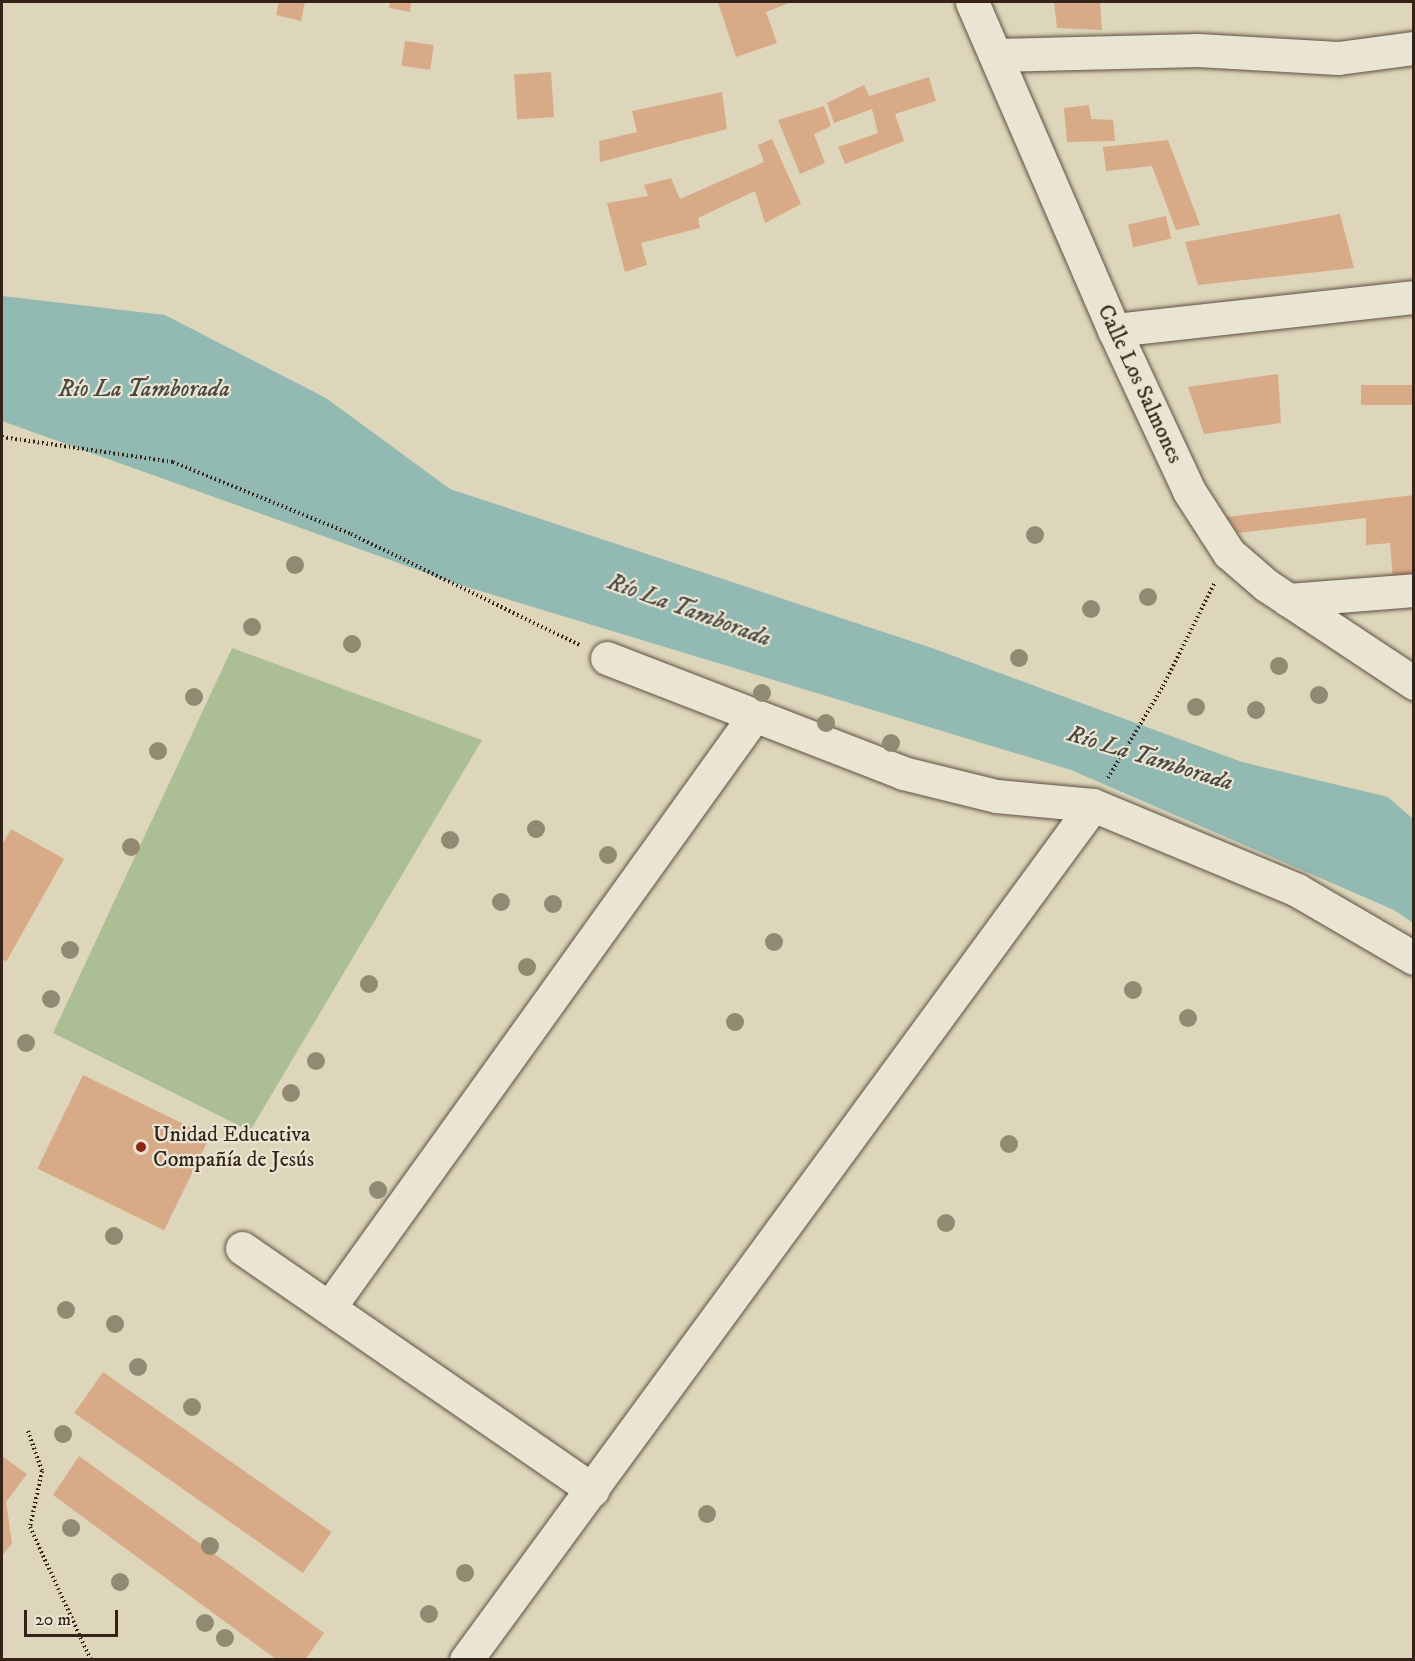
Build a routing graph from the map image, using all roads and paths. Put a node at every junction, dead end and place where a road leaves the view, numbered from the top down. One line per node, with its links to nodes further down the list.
1 (972, 2): 3 (street, Calle Los Salmones)
2 (1413, 48): 3 (street)
3 (996, 55): 5 (street, Calle Los Salmones)
4 (1413, 297): 5 (street)
5 (1114, 330): 7 (street, Calle Los Salmones)
6 (2, 437): 10 (path)
7 (1228, 553): 9 (street, Calle Los Salmones); 13 (path)
8 (1413, 590): 9 (street)
9 (1288, 600): 11 (street, Calle Los Salmones)
10 (607, 658): 12 (street)
11 (1413, 683)
12 (754, 716): 13 (street); 16 (street)
13 (1093, 805): 14 (street); 18 (street)
14 (1413, 958)
15 (242, 1248): 16 (street)
16 (331, 1305): 18 (street)
17 (28, 1431): 19 (path)
18 (593, 1490): 20 (street)
19 (91, 1659)
20 (466, 1659)

